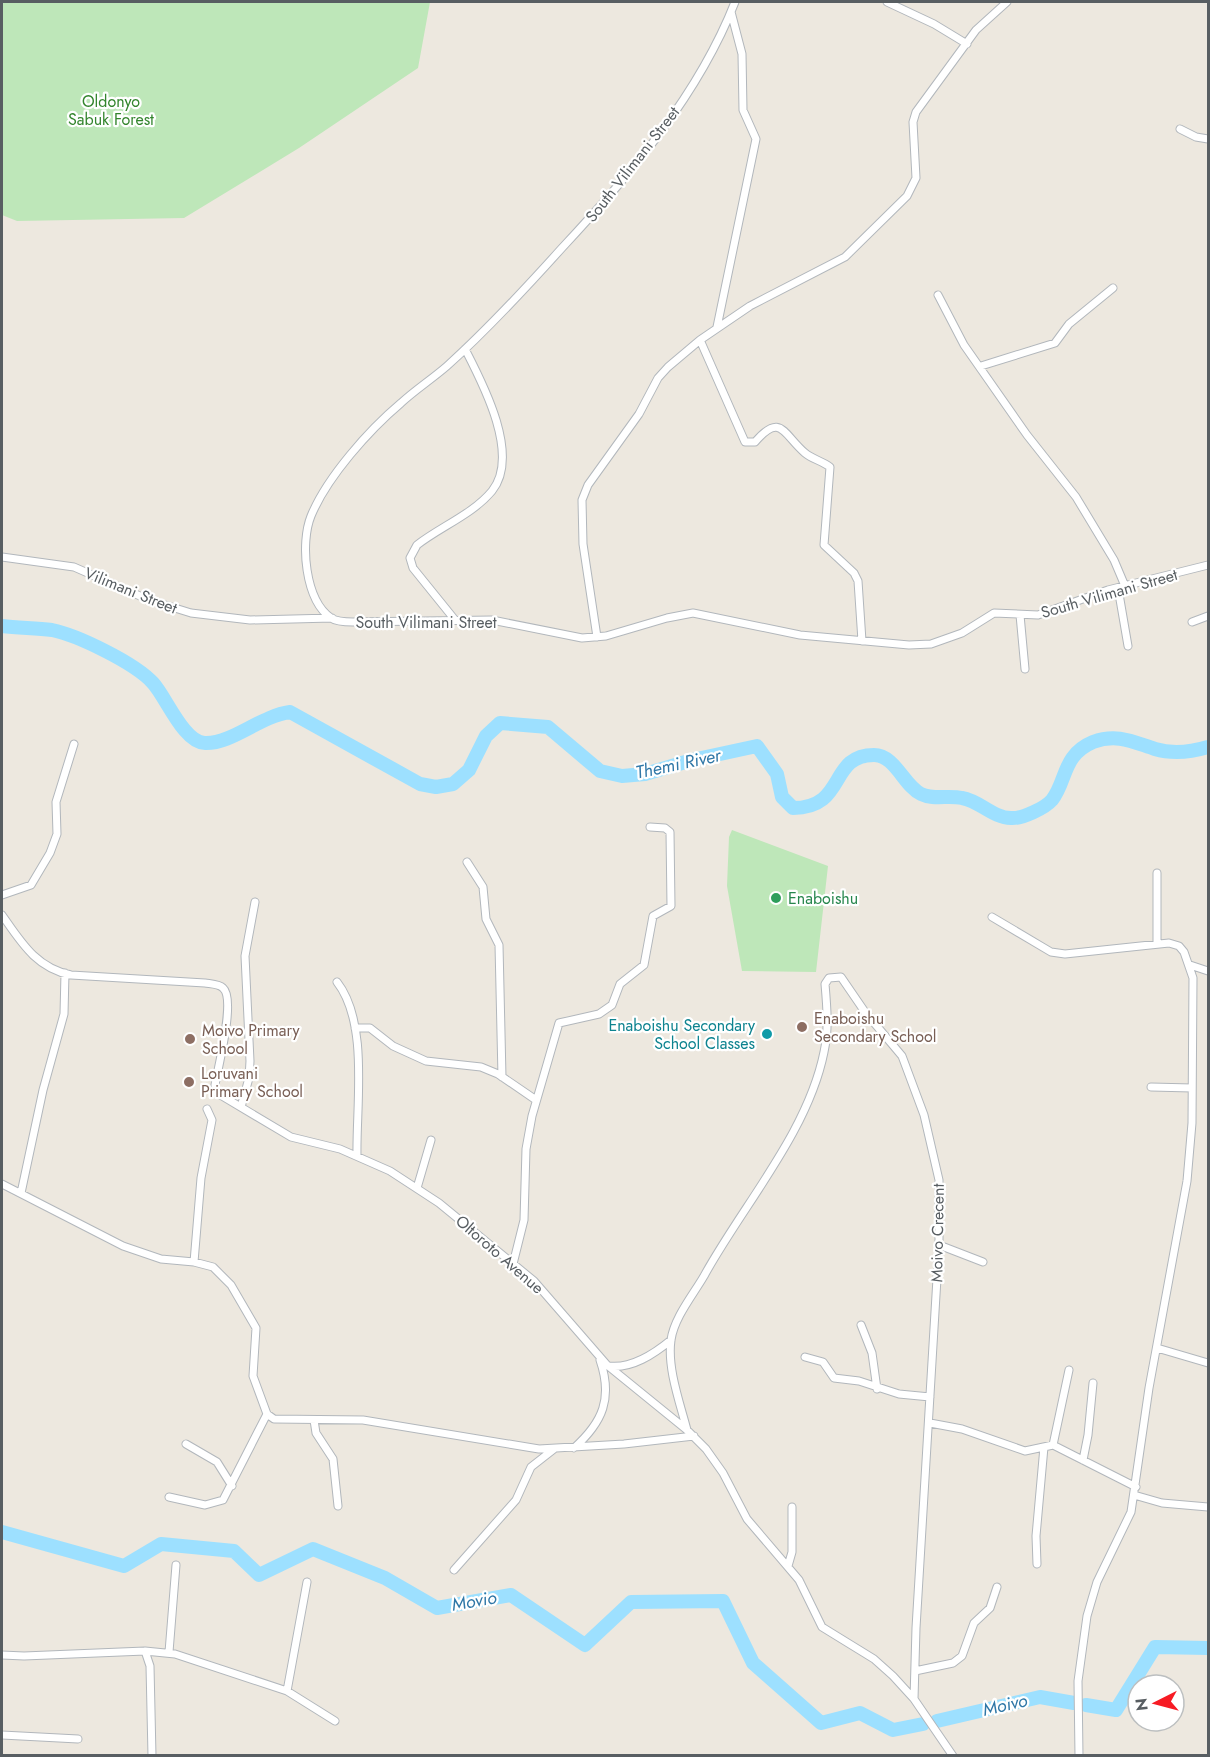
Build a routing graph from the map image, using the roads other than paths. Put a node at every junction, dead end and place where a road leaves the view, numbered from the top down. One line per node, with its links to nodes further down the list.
1 (735, 2): 4 (street, South Vilimani Street)
2 (887, 2): 5 (street)
3 (1007, 2): 5 (street)
4 (731, 12): 10 (street); 12 (street, South Vilimani Street)
5 (967, 44): 10 (street)
6 (1180, 129): 7 (street)
7 (1209, 139)
8 (1113, 288): 13 (street)
9 (938, 295): 13 (street)
10 (717, 327): 11 (street)
11 (700, 340): 22 (street); 23 (street)
12 (465, 349): 19 (street, South Vilimani Street); 20 (street)
13 (981, 366): 16 (street)
14 (2, 557): 19 (street, Vilimani Street)
15 (1209, 565): 16 (street, South Vilimani Street)
16 (1122, 587): 17 (street, South Vilimani Street); 24 (street)
17 (1020, 615): 23 (street, South Vilimani Street); 25 (street)
18 (1209, 616): 21 (street)
19 (332, 618): 20 (street, South Vilimani Street)
20 (454, 620): 22 (street, South Vilimani Street)
21 (1192, 622)
22 (597, 637): 23 (street, South Vilimani Street)
23 (862, 641)
24 (1128, 646)
25 (1025, 669)
26 (74, 744): 30 (street)
27 (650, 827): 43 (street)
28 (467, 862): 40 (street)
29 (1157, 873): 34 (street)
30 (2, 895)
31 (255, 902): 44 (street)
32 (2, 915): 37 (street, Oltoroto Avenue)
33 (992, 917): 34 (street)
34 (1157, 944): 35 (street)
35 (1190, 965): 36 (street); 42 (street)
36 (1209, 971)
37 (65, 973): 44 (street, Oltoroto Avenue); 50 (street)
38 (337, 982): 39 (street)
39 (355, 1028): 40 (street); 47 (street)
40 (502, 1077): 43 (street)
41 (1151, 1087): 42 (street)
42 (1192, 1088): 57 (street)
43 (536, 1100): 54 (street)
44 (241, 1107): 47 (street, Oltoroto Avenue)
45 (207, 1109): 52 (street)
46 (430, 1140): 49 (street)
47 (357, 1155): 49 (street, Oltoroto Avenue)
48 (2, 1184): 50 (street)
49 (417, 1188): 54 (street, Oltoroto Avenue)
50 (21, 1193): 52 (street)
51 (939, 1245): 53 (street); 56 (street, Moivo Crecent); 65 (street, Moivo Crecent)
52 (194, 1262): 66 (street)
53 (983, 1262)
54 (513, 1264): 58 (street, Oltoroto Avenue)
55 (861, 1325): 64 (street)
56 (671, 1340): 61 (street); 69 (street, Moivo Crecent)
57 (1157, 1348): 60 (street); 78 (street)
58 (599, 1356): 61 (street, Oltoroto Avenue); 74 (street)
59 (805, 1357): 64 (street)
60 (1209, 1363)
61 (607, 1365): 69 (street, Oltoroto Avenue)
62 (1069, 1370): 72 (street)
63 (1093, 1383): 76 (street)
64 (877, 1389): 65 (street)
65 (930, 1397): 68 (street, Moivo Crecent)
66 (267, 1414): 67 (street); 77 (street)
67 (314, 1420): 75 (street); 80 (street)
68 (930, 1423): 73 (street); 92 (street, Moivo Crecent)
69 (687, 1430): 70 (street, Oltoroto Avenue)
70 (694, 1436): 74 (street); 85 (street, Oltoroto Avenue)
71 (186, 1444): 77 (street)
72 (1053, 1445): 73 (street); 76 (street)
73 (1044, 1446): 83 (street)
74 (574, 1448): 75 (street)
75 (554, 1449): 86 (street)
76 (1083, 1460): 78 (street)
77 (232, 1486): 79 (street)
78 (1135, 1491): 82 (street); 100 (street)
79 (169, 1497)
80 (338, 1506)
81 (792, 1507): 85 (street)
82 (1209, 1507)
83 (1036, 1564)
84 (176, 1565): 90 (street)
85 (788, 1566): 94 (street, Oltoroto Avenue)
86 (454, 1570)
87 (307, 1582): 93 (street)
88 (997, 1587): 92 (street)
89 (145, 1651): 90 (street); 91 (street); 98 (street)
90 (169, 1652): 93 (street)
91 (2, 1655)
92 (915, 1671): 94 (street, Moivo Crecent)
93 (287, 1691): 95 (street)
94 (914, 1699): 99 (street, Oltoroto Avenue)
95 (335, 1721)
96 (2, 1735): 97 (street)
97 (78, 1739)
98 (152, 1755)
99 (953, 1755)
100 (1079, 1755)

